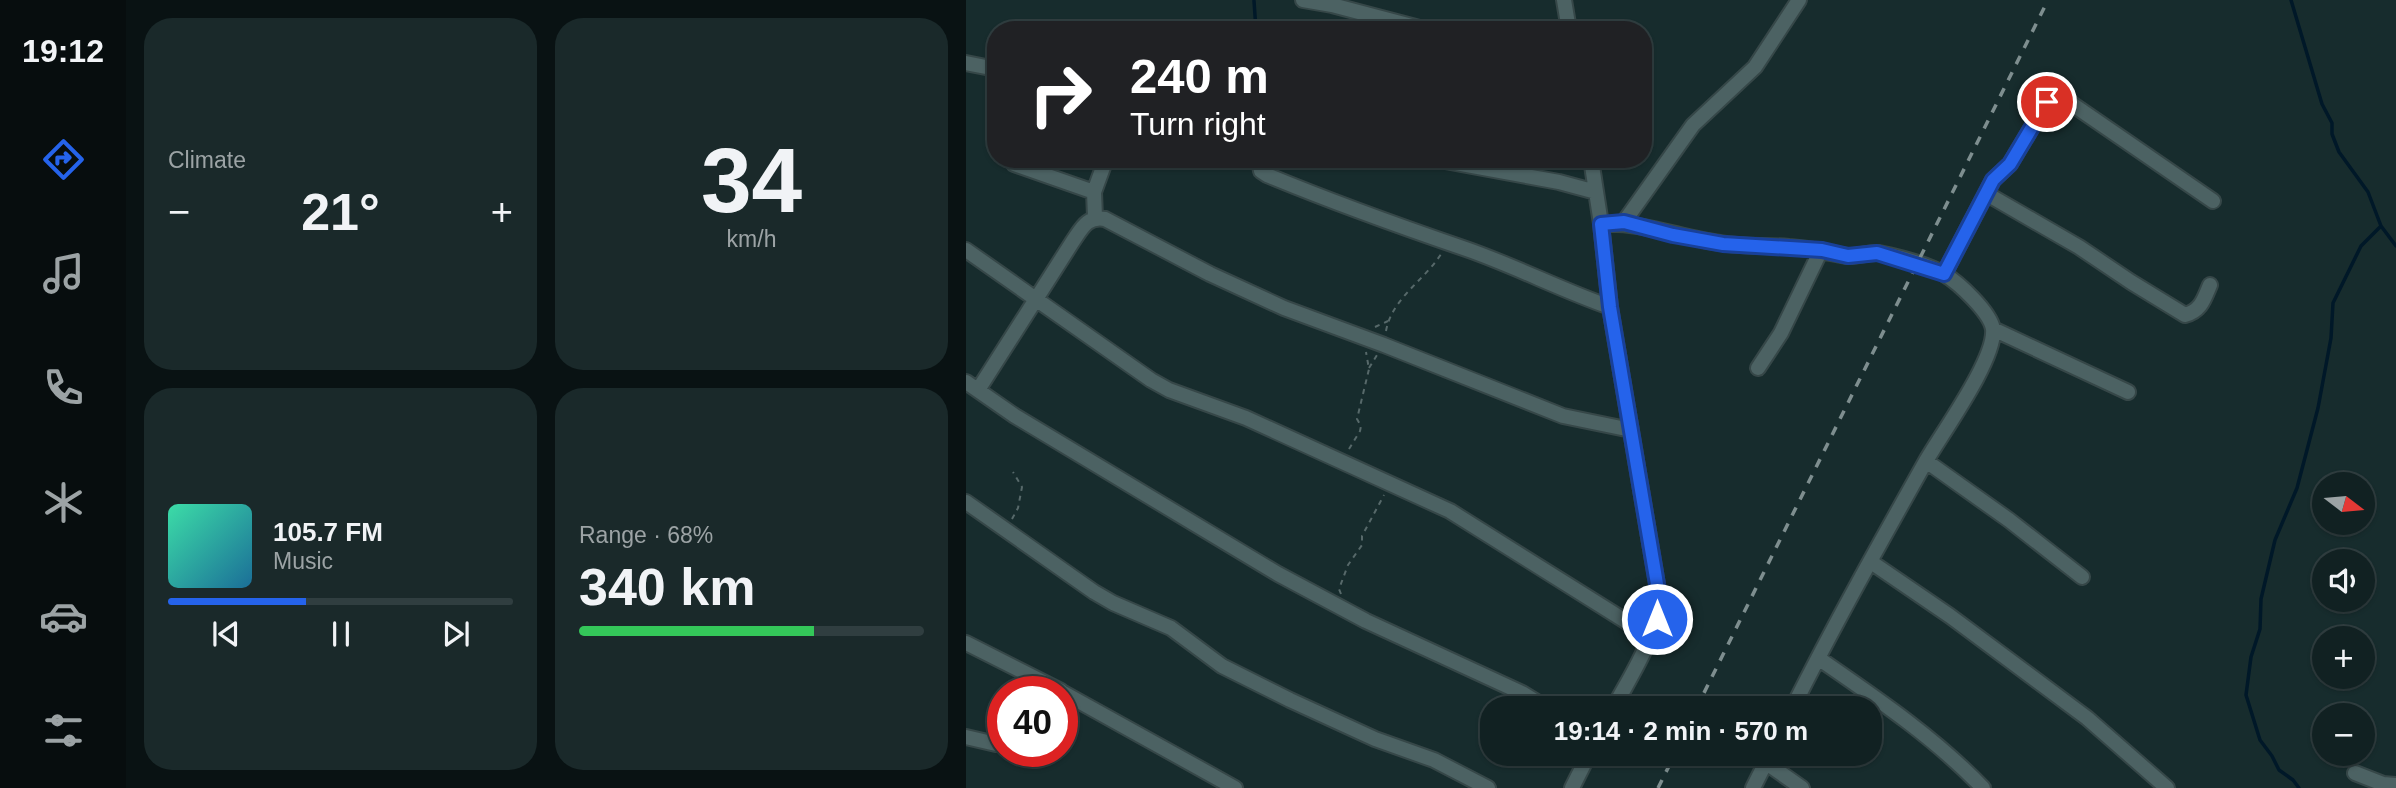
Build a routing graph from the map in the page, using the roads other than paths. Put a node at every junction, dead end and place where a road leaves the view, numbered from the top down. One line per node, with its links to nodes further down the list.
1 (1303, 0): 4 (street)
2 (1564, 0): 5 (street)
3 (1799, 0): 18 (street)
4 (1393, 21)
5 (1568, 21)
6 (966, 63): 7 (street)
7 (987, 67)
8 (1025, 168): 13 (street)
9 (1103, 168): 13 (street)
10 (1260, 168): 25 (street)
11 (1483, 168): 14 (street)
12 (1592, 168): 14 (street)
13 (1094, 192): 17 (street)
14 (1596, 192): 19 (street)
15 (1987, 194): 16 (street); 22 (street); 23 (street)
16 (2213, 201)
17 (1095, 218): 24 (street); 30 (street)
18 (1624, 222): 19 (street); 21 (street)
19 (1601, 224): 25 (street)
20 (966, 250): 24 (street)
21 (1822, 250): 22 (street); 27 (street)
22 (1944, 274): 26 (street)
23 (2210, 285)
24 (1037, 299): 28 (street); 35 (street)
25 (1610, 307): 30 (street)
26 (1993, 329): 29 (street); 31 (street)
27 (1758, 368)
28 (972, 386): 39 (street)
29 (2128, 392)
30 (1631, 430): 35 (street)
31 (1926, 461): 33 (street); 34 (street)
32 (966, 502): 51 (street)
33 (1871, 562): 37 (street); 56 (street)
34 (2082, 577)
35 (1651, 637): 40 (street)
36 (966, 643): 38 (street)
37 (1818, 658): 41 (street); 55 (street)
38 (1032, 676)
39 (1527, 696)
40 (1620, 696)
41 (1799, 696)
42 (1078, 700): 50 (street)
43 (966, 737): 44 (street)
44 (987, 742)
45 (1583, 766): 52 (street)
46 (1763, 766): 53 (street)
47 (1776, 766): 54 (street)
48 (2355, 774): 49 (street)
49 (2396, 785)
50 (1234, 788)
51 (1488, 788)
52 (1572, 788)
53 (1753, 788)
54 (1802, 788)
55 (1983, 788)
56 (2167, 788)

